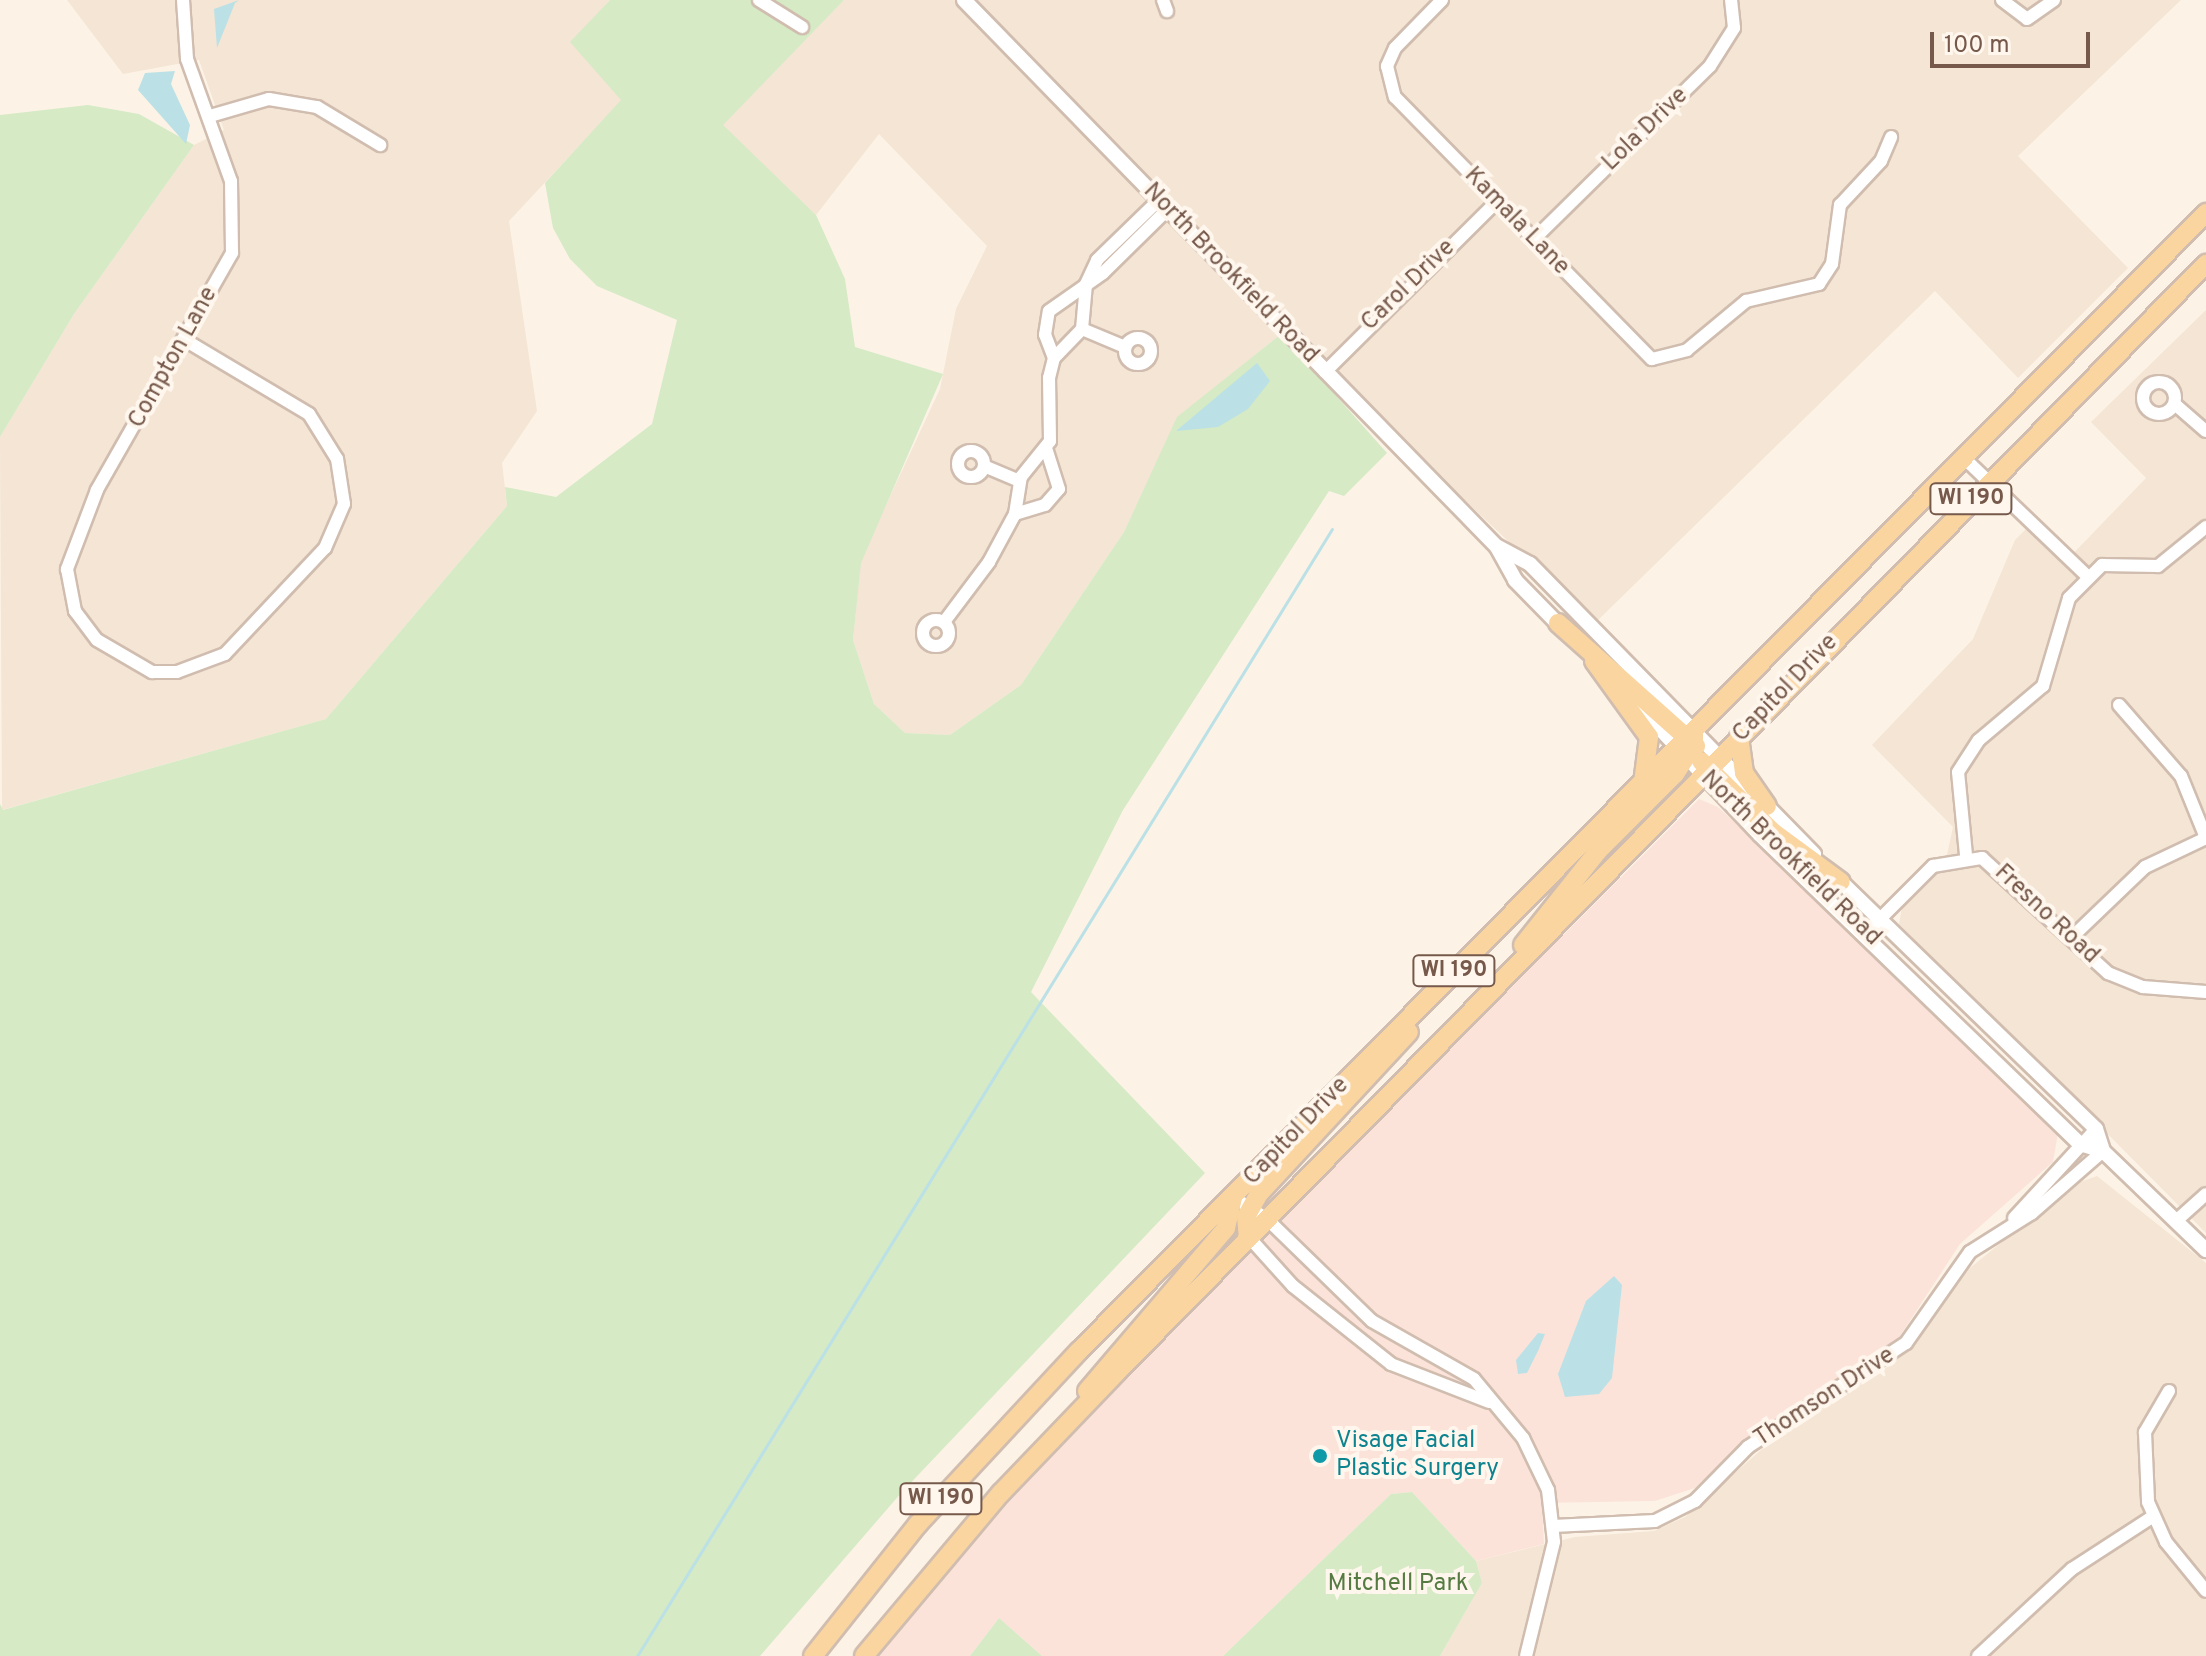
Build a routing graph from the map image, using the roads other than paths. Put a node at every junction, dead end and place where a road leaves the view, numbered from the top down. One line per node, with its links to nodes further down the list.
1 (183, 0): 9 (street, Compton Lane)
2 (759, 0): 8 (street)
3 (964, 0): 13 (street, North Brookfield Road)
4 (1442, 0): 12 (street, Kamala Lane)
5 (2002, 0): 6 (street)
6 (2054, 0)
7 (1732, 3): 15 (street, Lola Drive)
8 (802, 27)
9 (210, 116): 11 (street); 19 (street, Compton Lane)
10 (1891, 137): 15 (street, Kamala Lane)
11 (380, 145)
12 (1495, 203): 15 (street, Kamala Lane); 22 (street, Carol Drive)
13 (1164, 204): 17 (street); 22 (street, North Brookfield Road)
14 (2206, 213): 26 (main road, WI 190)
15 (1533, 240)
16 (2206, 264): 29 (main road, Capitol Drive / WI 190)
17 (1086, 284): 18 (street); 21 (street)
18 (1082, 329): 20 (street); 21 (street)
19 (185, 340): 19 (street, Compton Lane)
20 (1125, 347)
21 (1054, 358): 25 (street)
22 (1325, 372): 32 (street, North Brookfield Road)
23 (2177, 406): 24 (street)
24 (2206, 431)
25 (1046, 448): 28 (street); 30 (street)
26 (1963, 457): 29 (street); 39 (main road, Capitol Drive / WI 190)
27 (984, 466): 28 (street)
28 (1019, 481): 30 (street)
29 (1989, 482): 33 (street); 38 (main road, Capitol Drive / WI 190)
30 (1015, 514): 34 (street)
31 (2206, 527): 33 (street)
32 (1497, 547): 35 (street, North Brookfield Road); 39 (street, North Brookfield Road)
33 (2087, 576): 44 (street)
34 (944, 622)
35 (1558, 623): 36 (street, North Brookfield Road); 39 (main road)
36 (1594, 661): 39 (street, North Brookfield Road); 41 (main road)
37 (2119, 705): 43 (street)
38 (1739, 737): 40 (main road, Capitol Drive / WI 190); 42 (main road)
39 (1688, 746): 40 (main road); 41 (main road, Capitol Drive / WI 190); 50 (main road)
40 (1709, 768): 42 (street, North Brookfield Road); 45 (main road); 47 (street, North Brookfield Road); 50 (main road, Capitol Drive / WI 190)
41 (1643, 783): 49 (main road, Capitol Drive / WI 190)
42 (1767, 806): 45 (street, North Brookfield Road)
43 (2206, 838): 48 (street)
44 (1966, 855): 46 (street, Fresno Road); 48 (street, Fresno Road)
45 (1841, 882): 46 (street, North Brookfield Road)
46 (1878, 919): 47 (street, Fresno Road); 52 (street, North Brookfield Road)
47 (1866, 933): 53 (street, North Brookfield Road)
48 (2071, 938): 51 (street, Fresno Road)
49 (1472, 953): 56 (main road, Capitol Drive / WI 190); 57 (main road)
50 (1494, 987): 59 (main road, Capitol Drive / WI 190)
51 (2206, 992)
52 (2096, 1129): 53 (street, Thomson Drive); 54 (street, North Brookfield Road)
53 (2080, 1144): 54 (street, North Brookfield Road); 58 (street, Thomson Drive)
54 (2103, 1151): 58 (street, Thomson Drive); 60 (street, North Brookfield Road)
55 (2206, 1194): 60 (street)
56 (1233, 1197): 57 (street); 61 (street); 67 (main road); 71 (main road, Capitol Drive / WI 190)
57 (1250, 1206): 59 (street); 61 (main road)
58 (2014, 1218): 69 (street, Thomson Drive)
59 (1267, 1219): 61 (main road, WI 190); 63 (street)
60 (2176, 1221): 62 (street, North Brookfield Road)
61 (1248, 1239): 64 (street); 67 (main road, WI 190)
62 (2206, 1250)
63 (1372, 1321): 64 (street); 66 (street)
64 (1356, 1338): 66 (street)
65 (2169, 1391): 68 (street)
66 (1489, 1402): 69 (street)
67 (1056, 1436): 72 (main road, WI 190)
68 (2152, 1517): 70 (street); 74 (street)
69 (1553, 1526): 73 (street)
70 (2206, 1591)
71 (813, 1656)
72 (864, 1656)
73 (1526, 1656)
74 (1978, 1656)

